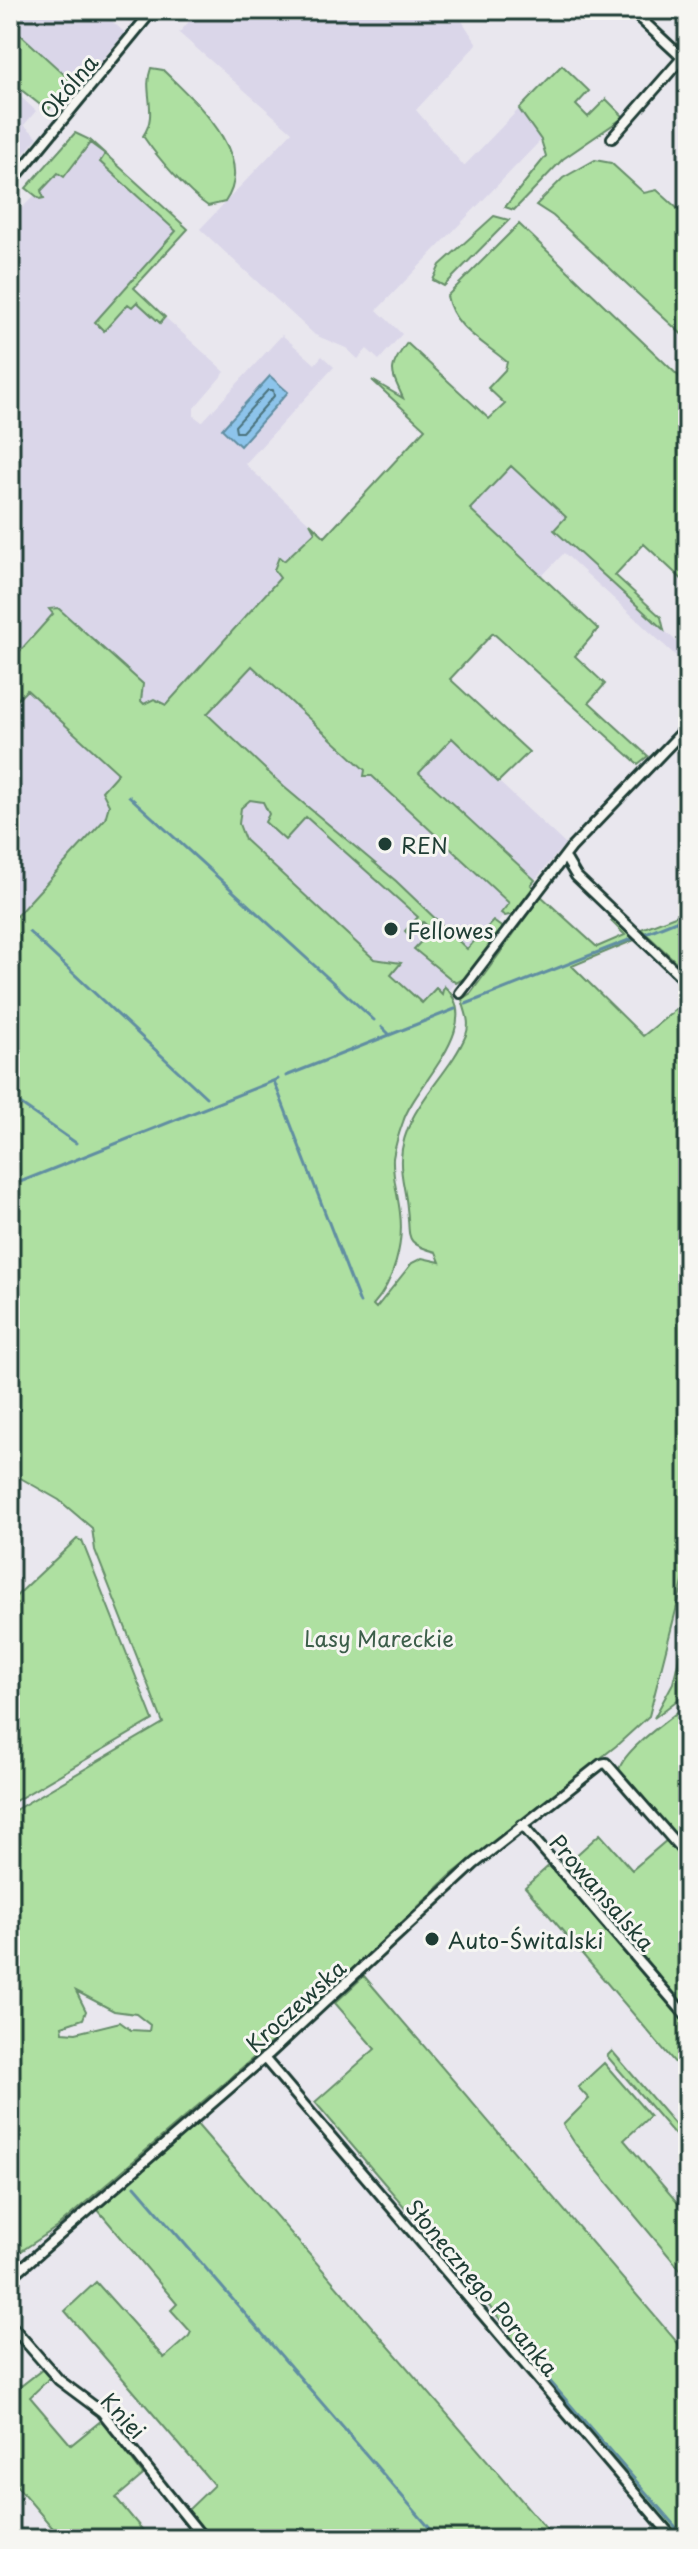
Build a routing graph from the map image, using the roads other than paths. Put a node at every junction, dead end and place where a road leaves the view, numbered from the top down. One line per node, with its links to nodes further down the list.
1 (153, 10): 5 (street, Okólna)
2 (631, 10): 3 (street)
3 (685, 60): 4 (street)
4 (612, 138)
5 (10, 184)
6 (688, 726): 7 (street)
7 (566, 859): 8 (street); 9 (street)
8 (688, 983)
9 (460, 993)
10 (522, 1825): 11 (street, Kroczewska); 12 (street, Prowansalska); 13 (street, Kroczewska)
11 (688, 1857)
12 (688, 2018)
13 (264, 2058): 14 (street, Kroczewska); 17 (street, Słonecznego Poranka)
14 (10, 2278)
15 (10, 2324): 16 (street, Kniei)
16 (204, 2539)
17 (674, 2539)

